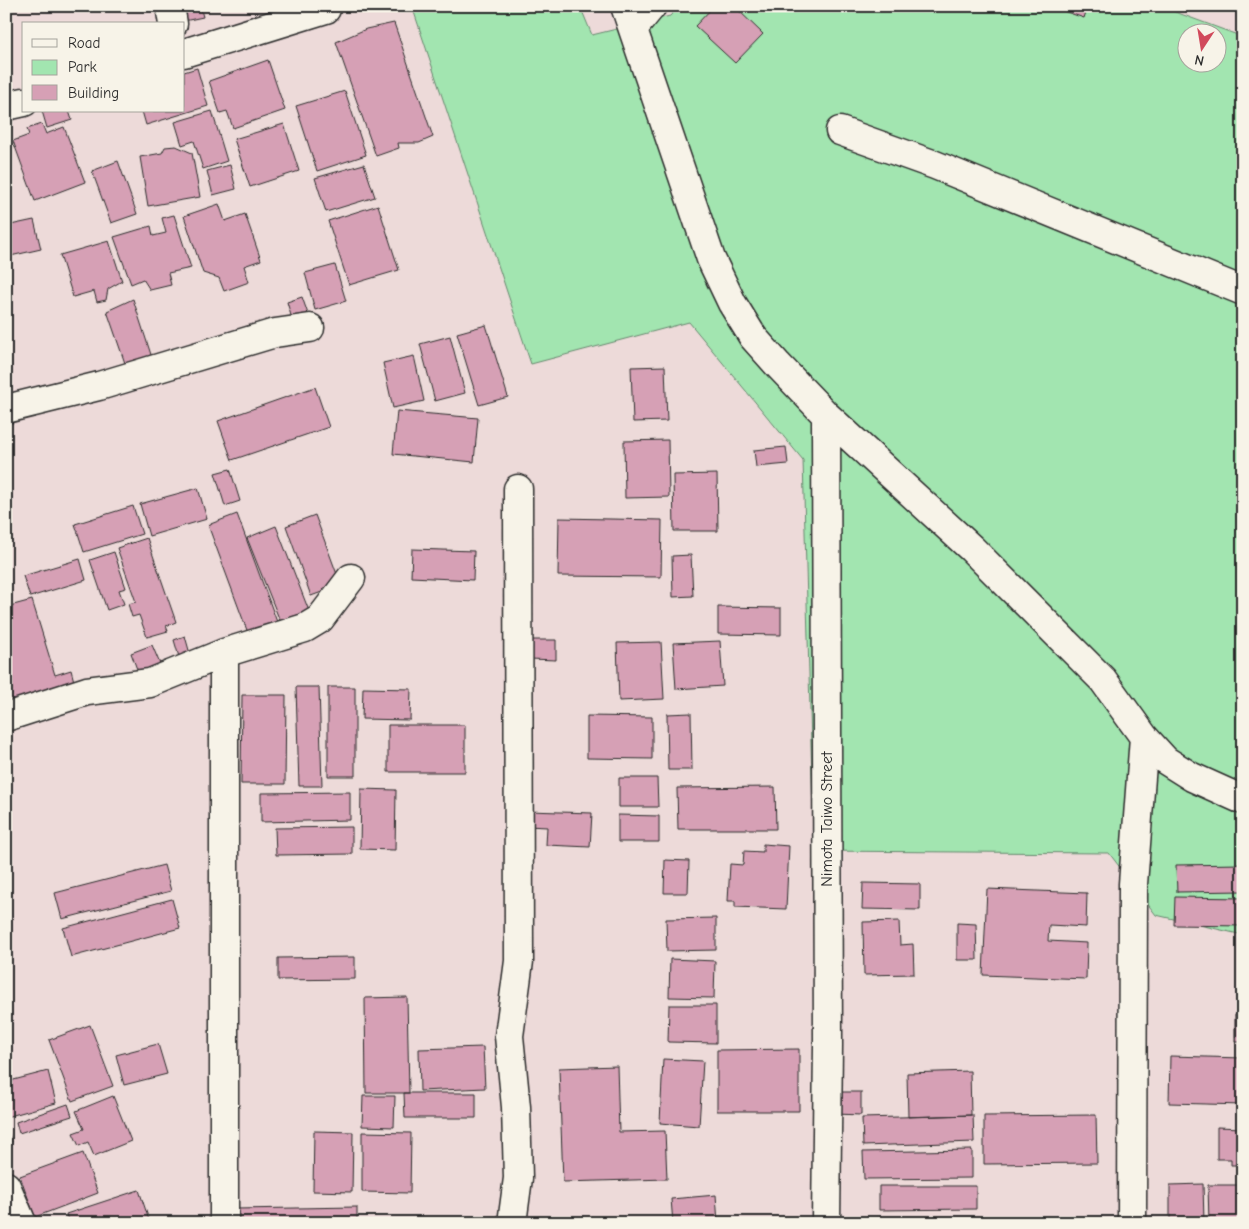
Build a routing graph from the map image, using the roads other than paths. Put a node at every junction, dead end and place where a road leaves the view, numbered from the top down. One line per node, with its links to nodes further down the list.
1 (170, 6): 5 (street)
2 (652, 6): 4 (street)
3 (326, 9): 6 (street)
4 (629, 17): 13 (street)
5 (173, 22)
6 (185, 53)
7 (22, 102): 8 (street)
8 (6, 106)
9 (840, 131): 10 (street)
10 (1243, 291)
11 (310, 328): 12 (street)
12 (6, 409)
13 (826, 415): 18 (street); 24 (street, Nimota Taiwo Street)
14 (518, 489): 23 (street)
15 (351, 578): 16 (street)
16 (224, 653): 17 (street); 22 (street)
17 (6, 717)
18 (1144, 737): 19 (street); 25 (street)
19 (1243, 800)
20 (6, 1186): 21 (street)
21 (22, 1223)
22 (224, 1223)
23 (512, 1223)
24 (826, 1223)
25 (1132, 1223)

